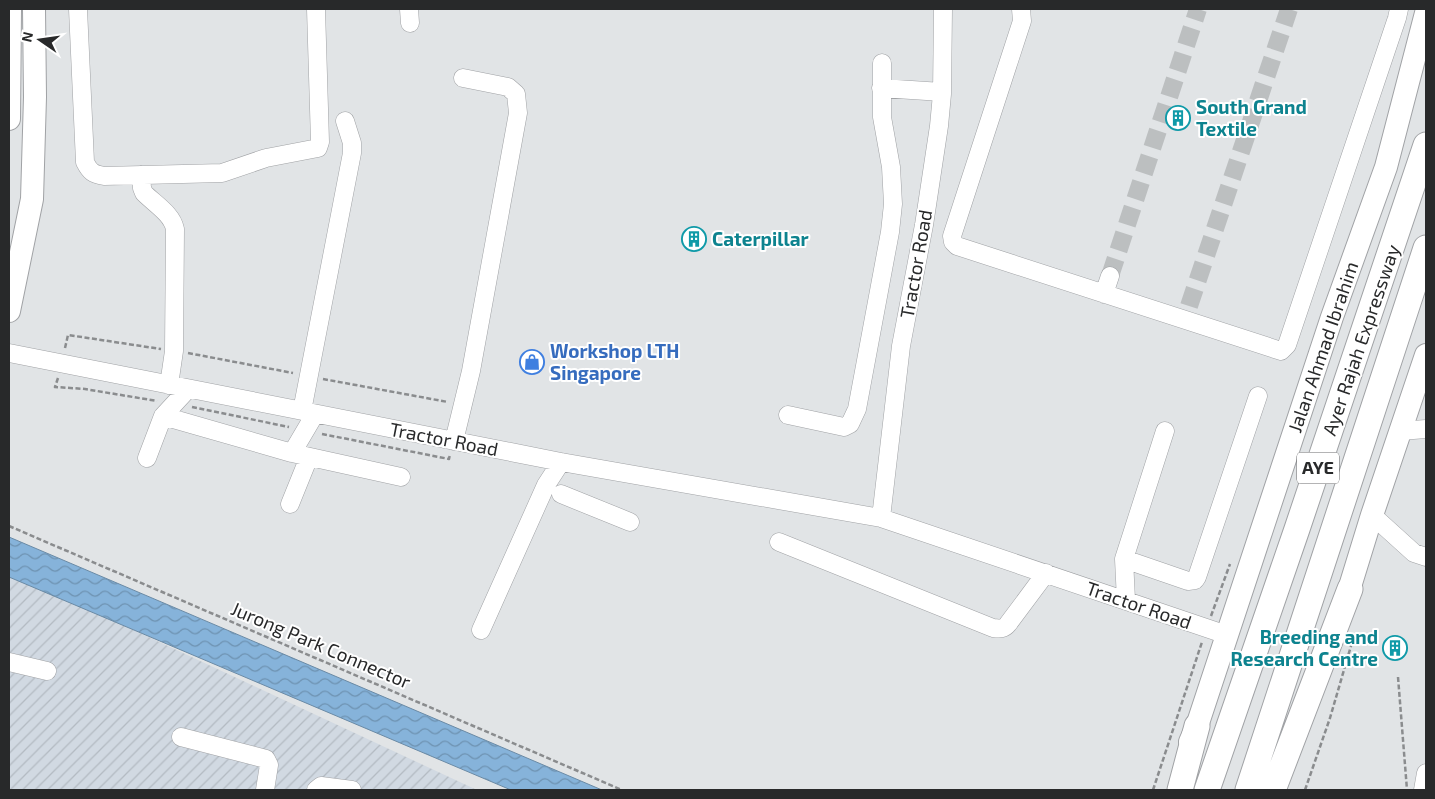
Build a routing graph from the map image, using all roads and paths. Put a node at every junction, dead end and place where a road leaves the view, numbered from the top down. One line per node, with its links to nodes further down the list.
1 (10, 9): 13 (main road)
2 (34, 9): 20 (main road)
3 (78, 9): 16 (street)
4 (316, 9): 16 (street)
5 (943, 9): 12 (street, Tractor Road)
6 (1021, 9): 19 (street)
7 (1399, 9): 19 (street)
8 (1426, 13): 57 (main road, Jalan Ahmad Ibrahim)
9 (882, 63): 11 (street)
10 (463, 78): 30 (street)
11 (881, 88): 12 (street); 33 (street)
12 (942, 92): 47 (street, Tractor Road)
13 (9, 119)
14 (345, 121): 25 (street)
15 (1426, 145): 71 (highway, Ayer Rajah Expressway / AYE)
16 (142, 175): 21 (street)
17 (1426, 248): 72 (highway, Ayer Rajah Expressway / AYE)
18 (1110, 276): 19 (street)
19 (1104, 294)
20 (9, 311)
21 (174, 351): 23 (path); 25 (path); 27 (street)
22 (9, 353): 27 (street, Tractor Road)
23 (63, 354)
24 (1424, 368): 37 (main road)
25 (309, 376): 30 (path); 32 (street)
26 (58, 377): 31 (path)
27 (169, 385): 28 (street, Tractor Road)
28 (188, 389): 31 (street); 32 (street, Tractor Road)
29 (1258, 396): 52 (street)
30 (462, 405): 38 (street)
31 (168, 410): 35 (path); 39 (street); 41 (street)
32 (308, 412): 35 (street); 38 (street, Tractor Road)
33 (788, 415)
34 (1426, 429): 37 (street)
35 (305, 430): 38 (path); 39 (street)
36 (1165, 431): 52 (street)
37 (1400, 431): 46 (main road)
38 (454, 441): 42 (street, Tractor Road)
39 (292, 453): 40 (street)
40 (309, 457): 43 (street); 45 (street)
41 (148, 458)
42 (561, 462): 47 (street, Tractor Road); 56 (street)
43 (401, 477)
44 (561, 494): 48 (street)
45 (290, 504)
46 (1372, 515): 51 (street); 54 (main road)
47 (881, 518): 53 (street, Tractor Road)
48 (630, 522)
49 (9, 526): 67 (path, Jurong Park Connector)
50 (779, 542): 53 (street)
51 (1426, 557)
52 (1124, 559): 55 (street)
53 (1046, 573): 55 (street, Tractor Road)
54 (1350, 589): 73 (highway); 74 (main road)
55 (1126, 600): 57 (street, Tractor Road)
56 (482, 630)
57 (1217, 632): 61 (main road, Jalan Ahmad Ibrahim); 68 (path)
58 (10, 666): 59 (street)
59 (47, 671)
60 (1398, 676): 75 (path)
61 (1197, 726): 69 (main road, Jalan Ahmad Ibrahim); 70 (highway)
62 (181, 737): 64 (street)
63 (1426, 773): 76 (street)
64 (264, 790)
65 (316, 790): 66 (street)
66 (352, 790)
67 (622, 790)
68 (1153, 790)
69 (1168, 790)
70 (1180, 790)
71 (1206, 790)
72 (1248, 790)
73 (1273, 790)
74 (1286, 790)
75 (1407, 790)
76 (1423, 790)

